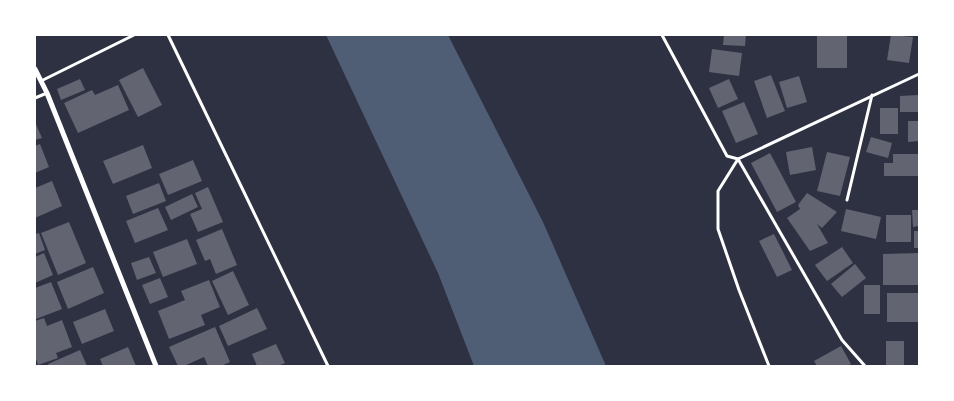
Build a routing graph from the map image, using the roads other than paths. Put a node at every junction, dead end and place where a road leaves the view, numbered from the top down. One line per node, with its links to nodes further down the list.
1 (134, 35): 6 (lane)
2 (168, 35): 13 (lane)
3 (662, 35): 10 (lane)
4 (35, 69): 6 (street)
5 (919, 74): 8 (lane)
6 (41, 81): 7 (street)
7 (46, 93): 9 (lane); 12 (street)
8 (872, 95): 10 (lane); 11 (lane)
9 (35, 98)
10 (738, 158): 14 (lane); 15 (lane)
11 (847, 200)
12 (156, 366)
13 (328, 366)
14 (769, 366)
15 (865, 366)

